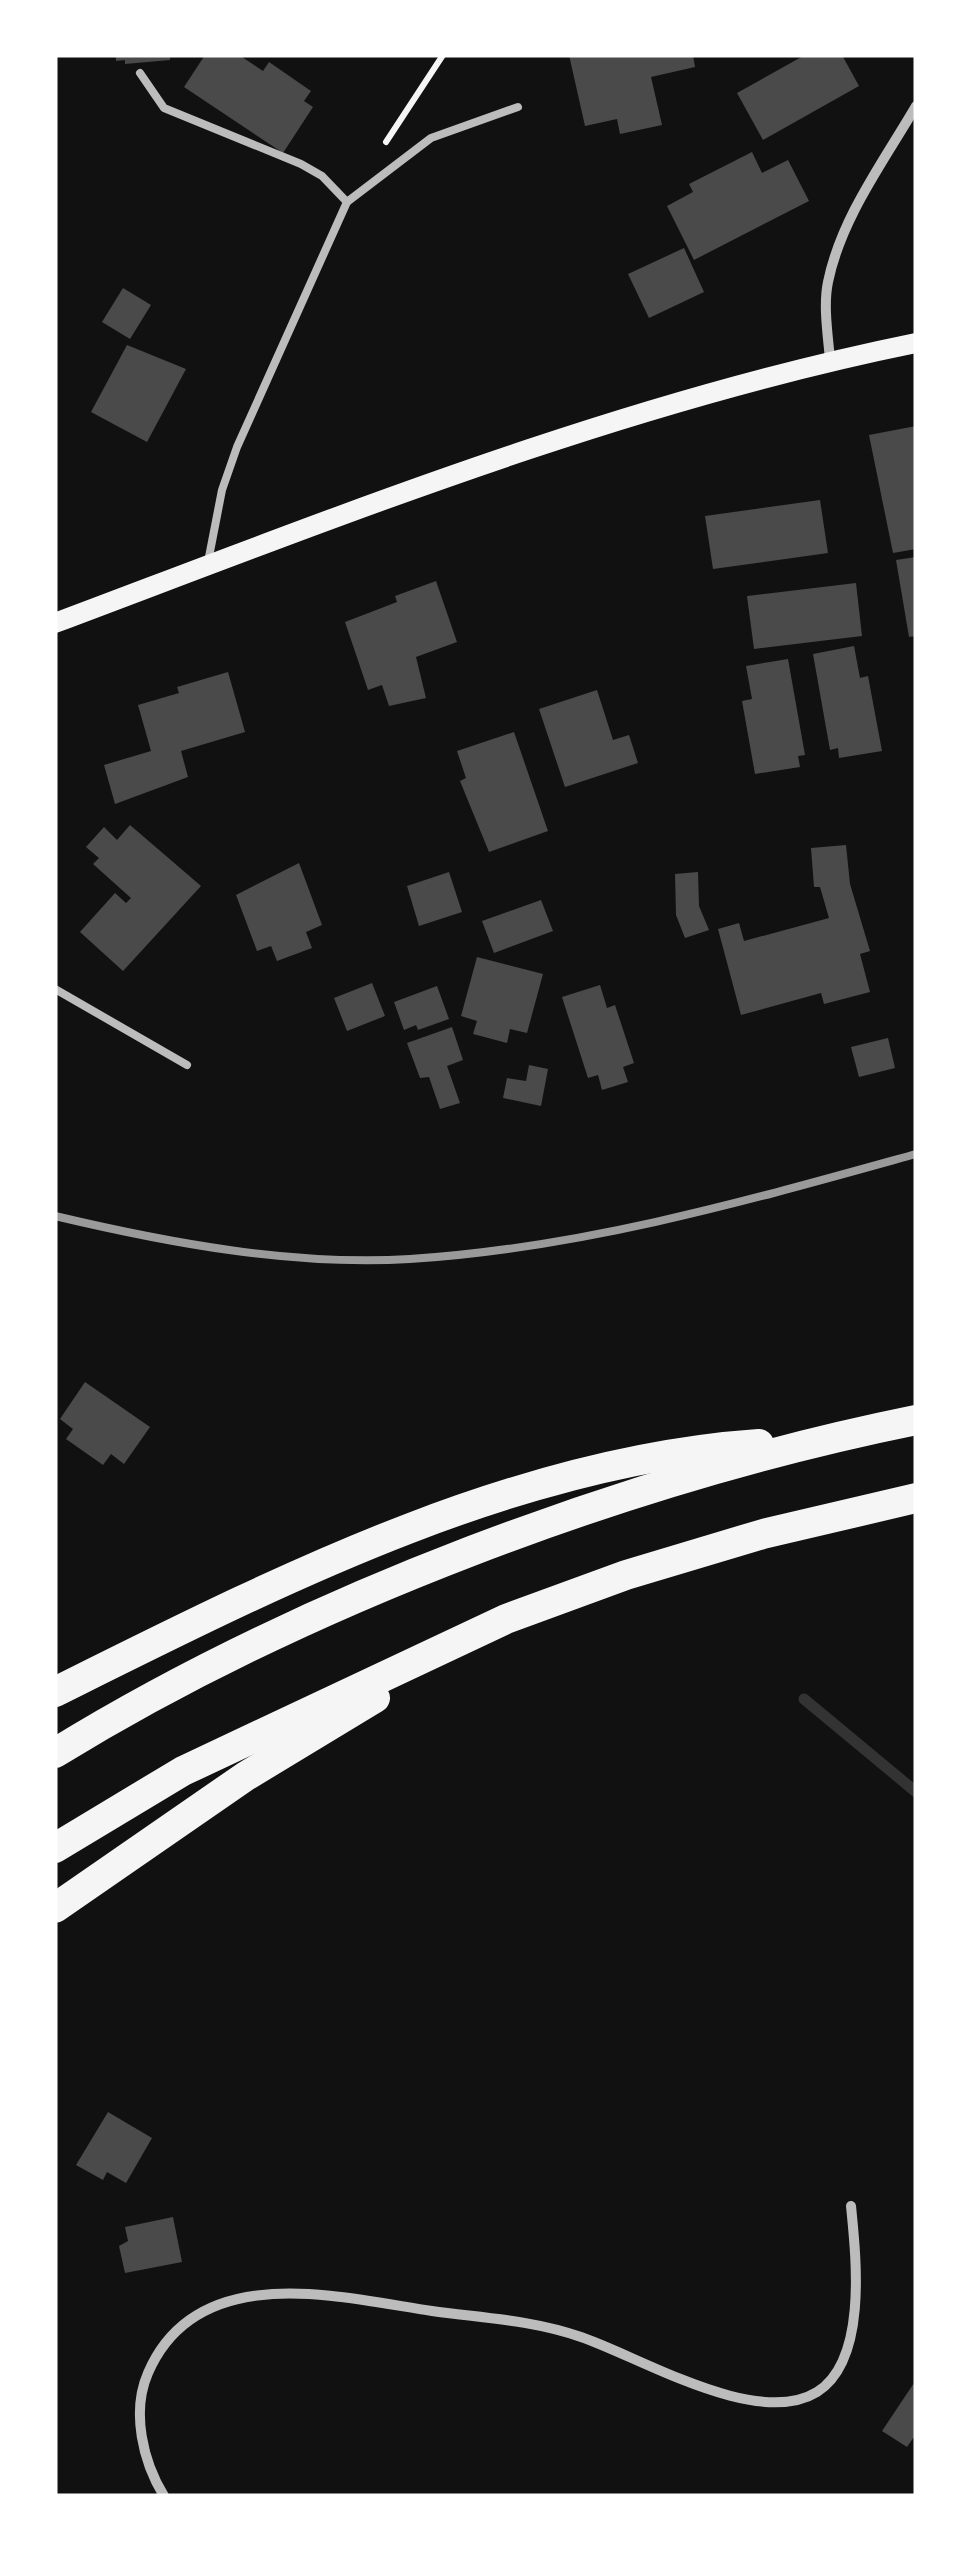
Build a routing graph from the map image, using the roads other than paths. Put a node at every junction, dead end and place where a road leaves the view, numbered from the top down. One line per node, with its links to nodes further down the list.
1 (140, 73): 4 (lane)
2 (916, 106): 6 (street)
3 (518, 107): 4 (lane)
4 (347, 202): 7 (lane)
5 (916, 342): 6 (main road)
6 (830, 360): 7 (main road)
7 (207, 566): 8 (main road)
8 (55, 623)
9 (55, 989): 10 (lane)
10 (187, 1065)
11 (916, 1420): 12 (highway)
12 (830, 1439): 15 (highway); 16 (highway)
13 (916, 1498): 14 (highway)
14 (506, 1619): 17 (highway); 18 (highway)
15 (55, 1692)
16 (55, 1753)
17 (55, 1848)
18 (55, 1908)
19 (851, 2206): 20 (street)
20 (164, 2496)

